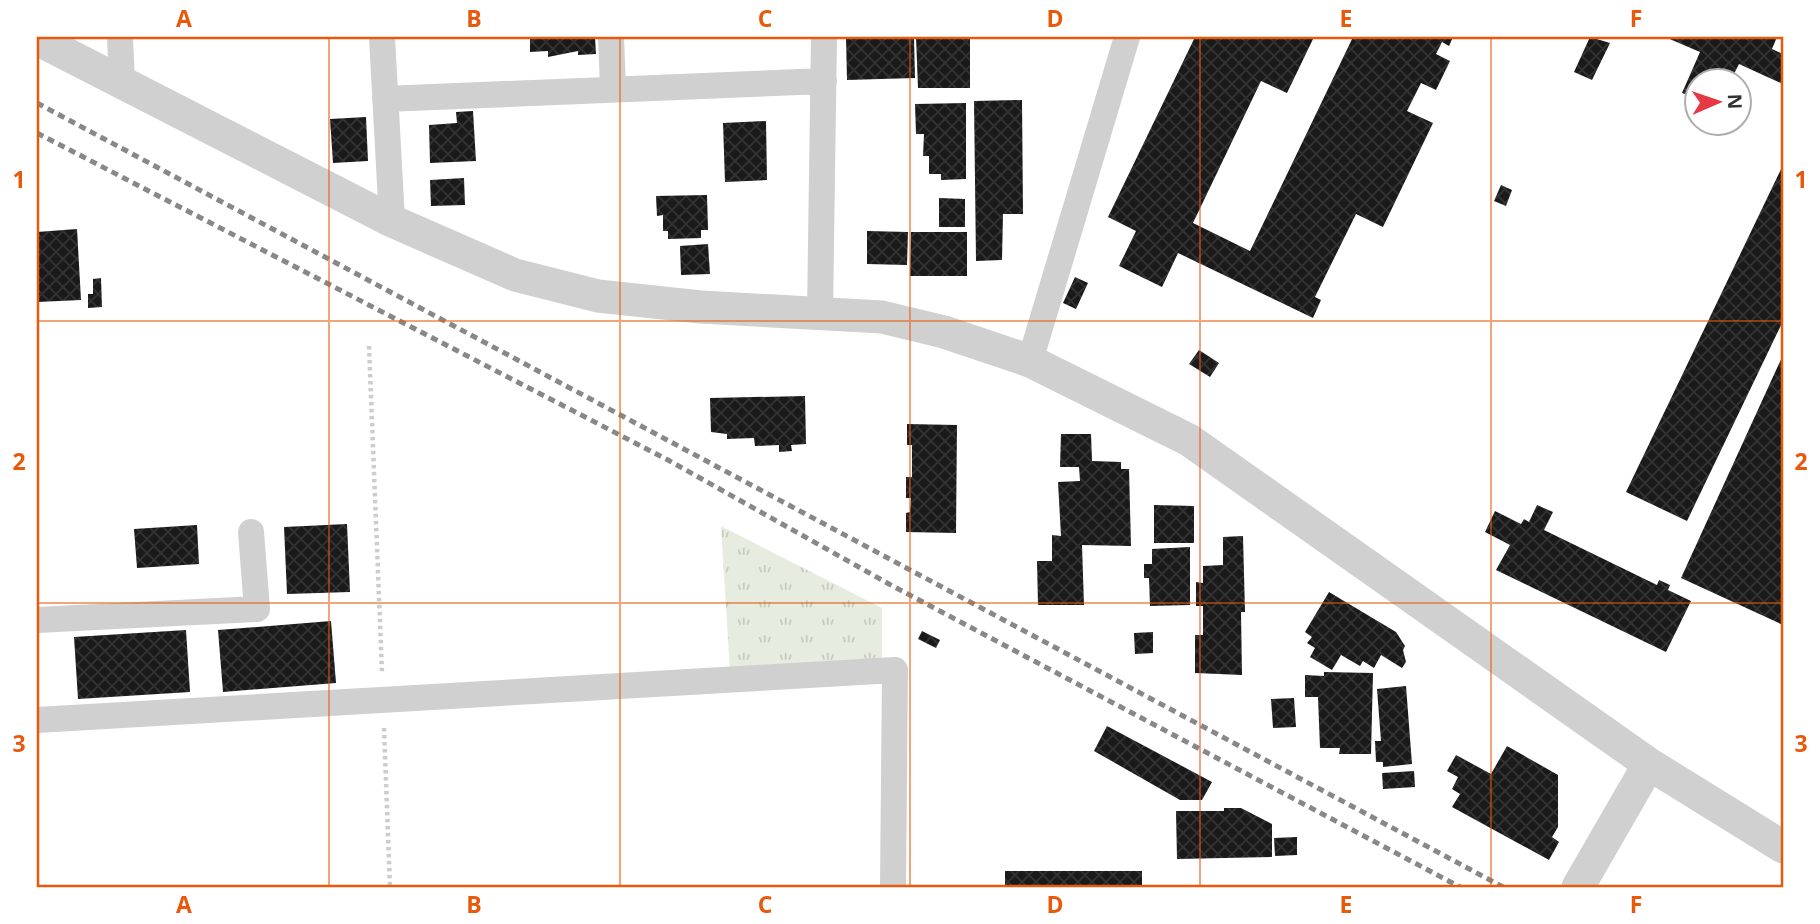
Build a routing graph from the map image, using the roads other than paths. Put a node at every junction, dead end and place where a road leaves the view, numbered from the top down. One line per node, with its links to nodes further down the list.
1 (120, 37): 8 (street)
2 (382, 37): 10 (street)
3 (611, 37): 9 (street)
4 (824, 37): 7 (street)
5 (1127, 37): 13 (street)
6 (37, 39): 8 (street)
7 (824, 81): 9 (street); 12 (street)
8 (122, 85): 11 (street)
9 (613, 88): 10 (street)
10 (385, 99): 11 (street)
11 (392, 221): 12 (street)
12 (820, 313): 13 (street)
13 (1030, 361): 17 (street)
14 (251, 532): 15 (street)
15 (37, 620)
16 (37, 720): 19 (street)
17 (1649, 764): 18 (street); 20 (street)
18 (1783, 847)
19 (893, 887)
20 (1578, 887)

